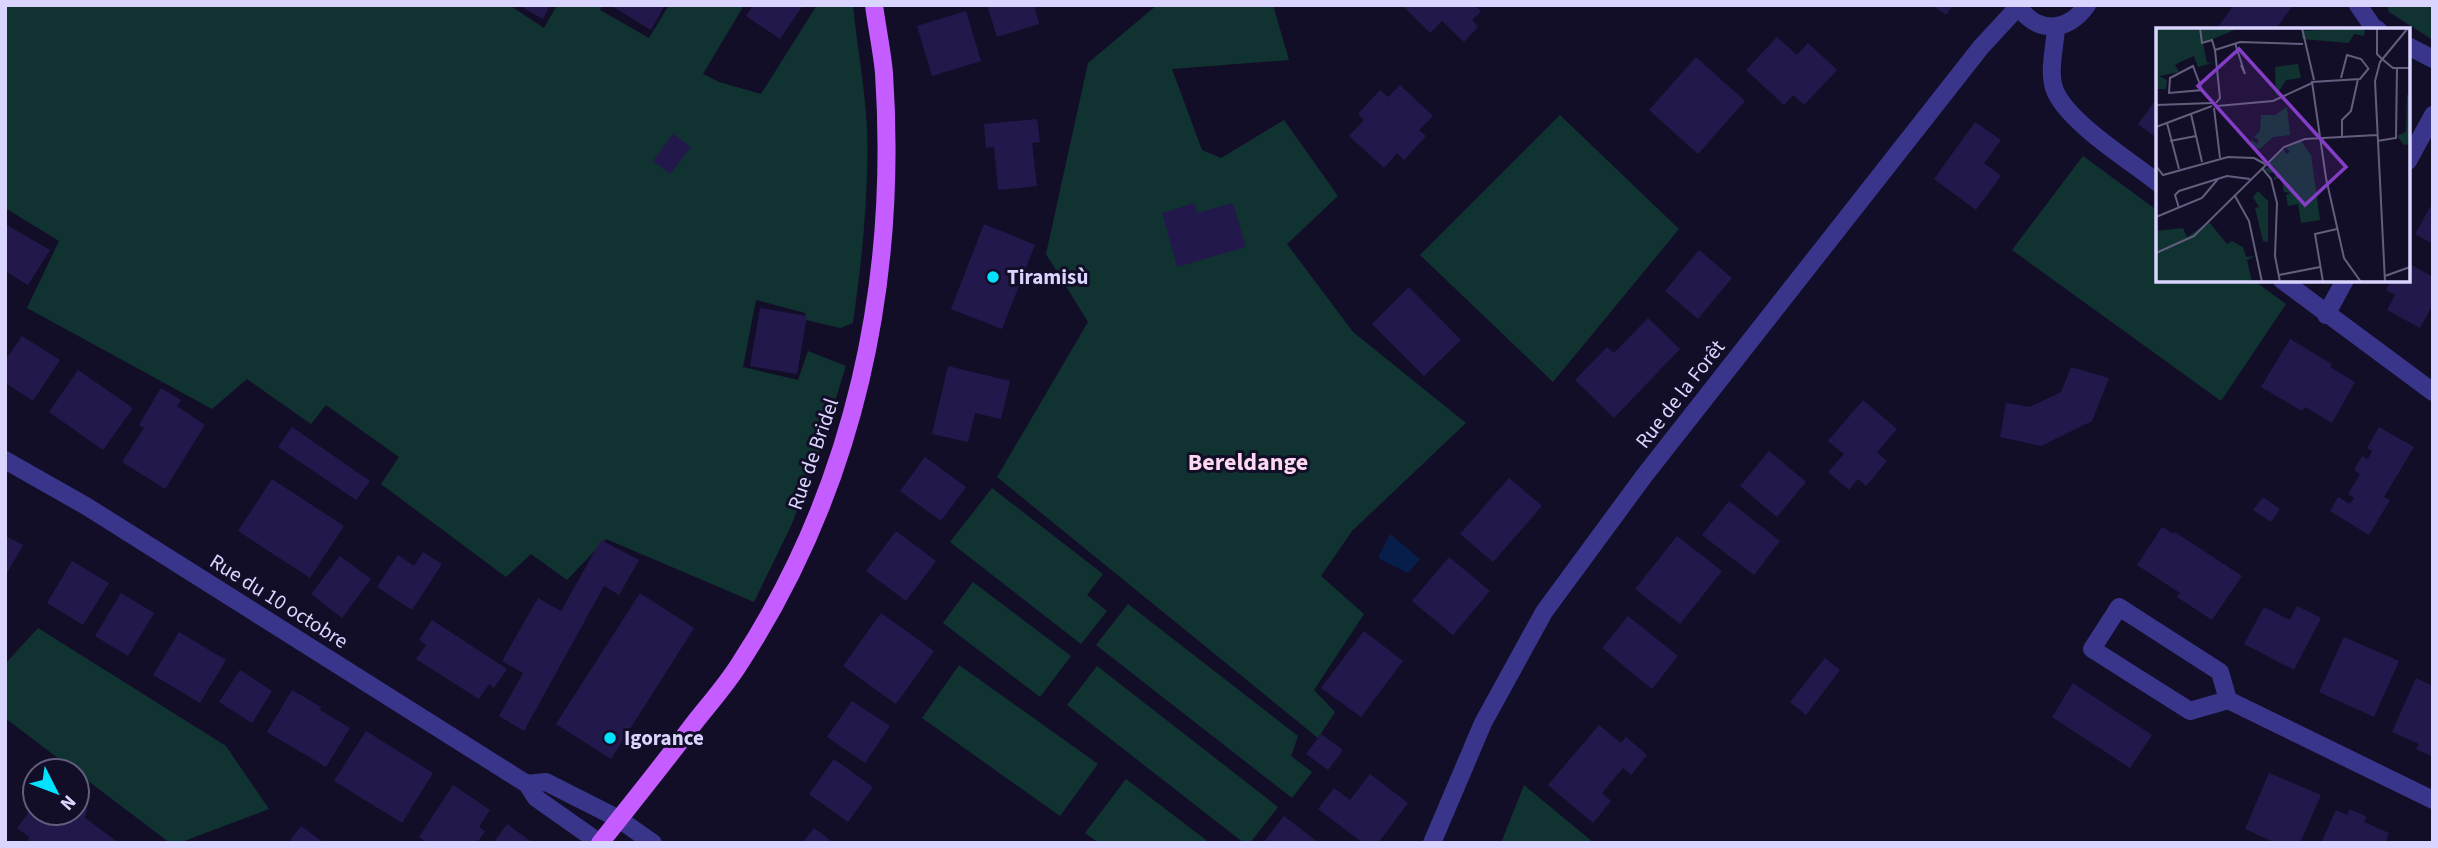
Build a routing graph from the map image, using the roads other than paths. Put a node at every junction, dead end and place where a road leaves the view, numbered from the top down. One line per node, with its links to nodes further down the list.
1 (874, 5): 20 (main road, Rue de Bridel)
2 (2087, 5): 5 (street)
3 (2358, 5): 6 (street)
4 (2018, 6): 5 (street); 23 (street, Rue de la Forêt)
5 (2056, 28): 11 (street)
6 (2375, 28)
7 (2410, 47): 8 (street)
8 (2433, 59)
9 (2433, 115): 10 (street)
10 (2410, 157)
11 (2156, 181)
12 (2285, 282): 14 (street)
13 (2344, 282): 14 (street)
14 (2326, 315): 15 (street)
15 (2433, 393)
16 (5, 460): 18 (street, Rue du 10 octobre)
17 (2228, 700): 17 (street); 19 (street)
18 (527, 783): 20 (street, Rue du 10 octobre); 21 (street, Rue du 10 octobre)
19 (2433, 800)
20 (619, 819): 21 (main road, Rue de Bridel); 22 (street)
21 (600, 843)
22 (653, 843)
23 (1432, 843)

